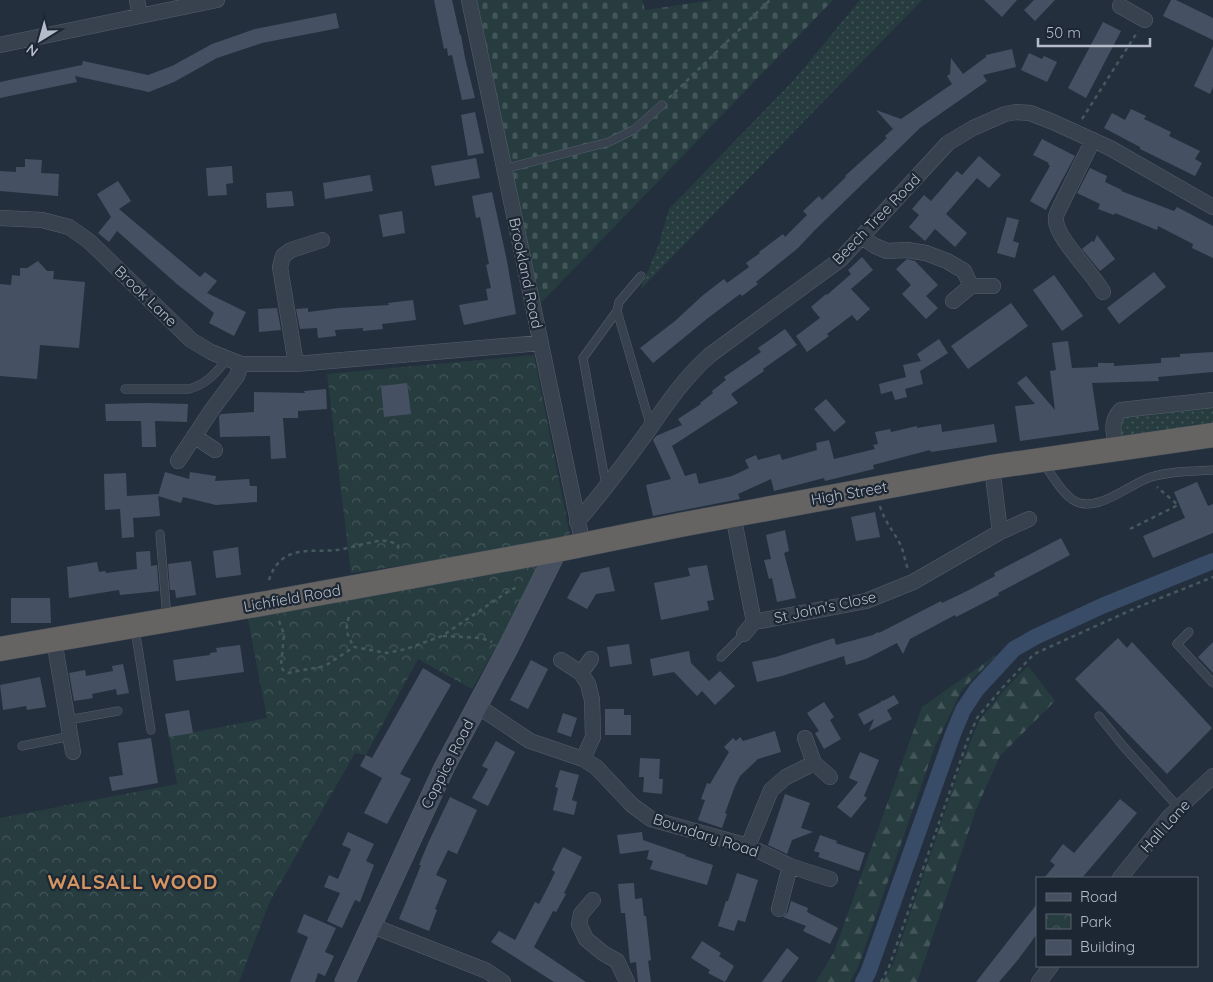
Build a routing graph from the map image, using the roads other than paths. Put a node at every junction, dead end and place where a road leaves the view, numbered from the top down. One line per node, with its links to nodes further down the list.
1 (137, 0): 4 (street)
2 (218, 0): 4 (street)
3 (469, 0): 8 (street, Brookland Road)
4 (140, 16): 5 (street)
5 (0, 45)
6 (662, 105): 8 (lane)
7 (1093, 140): 9 (street, Beech Tree Road); 11 (street, Beech Tree Road); 14 (street)
8 (504, 169): 19 (street, Brookland Road)
9 (1213, 207)
10 (0, 218): 20 (street, Brook Lane)
11 (862, 237): 15 (street); 24 (street, Beech Tree Road)
12 (322, 240): 21 (street)
13 (641, 276): 18 (lane)
14 (1103, 282)
15 (972, 286): 16 (street); 17 (street)
16 (993, 286)
17 (953, 301)
18 (617, 312): 24 (lane); 33 (lane)
19 (540, 343): 21 (street, Brook Lane); 36 (street, Brookland Road)
20 (234, 361): 21 (street, Brook Lane); 22 (lane); 26 (street)
21 (296, 364)
22 (125, 389)
23 (1213, 400): 27 (street)
24 (651, 427): 33 (street, Beech Tree Road)
25 (1213, 435): 27 (highway, High Street)
26 (194, 436): 28 (street); 30 (street)
27 (1117, 449): 29 (highway, High Street)
28 (215, 450)
29 (1042, 460): 31 (highway, High Street); 32 (lane)
30 (178, 461)
31 (992, 467): 34 (highway, High Street); 37 (street)
32 (1213, 470)
33 (607, 487): 36 (street, Beech Tree Road)
34 (734, 515): 39 (highway, High Street); 42 (street, St John's Close)
35 (1029, 519): 37 (street, St John's Close)
36 (577, 522): 39 (street, Brookland Road)
37 (1000, 532): 42 (street, St John's Close)
38 (160, 534): 41 (lane)
39 (583, 545): 40 (highway, Lichfield Road)
40 (557, 550): 41 (highway, Lichfield Road); 53 (main road, Coppice Road)
41 (168, 620): 43 (highway, Lichfield Road)
42 (754, 622): 45 (street, St John's Close)
43 (134, 625): 46 (highway, Lichfield Road); 57 (lane)
44 (1189, 632): 52 (lane)
45 (744, 634): 48 (lane)
46 (54, 640): 47 (highway, Lichfield Road); 56 (street)
47 (0, 649)
48 (720, 657)
49 (592, 659): 51 (street)
50 (561, 660): 51 (street)
51 (581, 673): 62 (street)
52 (1213, 683)
53 (476, 706): 62 (street, Boundary Road); 73 (main road, Coppice Road)
54 (118, 711): 56 (lane)
55 (1099, 716): 66 (lane)
56 (68, 720): 58 (street)
57 (151, 730)
58 (71, 736): 60 (lane); 61 (street)
59 (805, 738): 63 (street)
60 (22, 746)
61 (73, 752)
62 (583, 759): 67 (street, Boundary Road)
63 (814, 763): 65 (street); 67 (street)
64 (1213, 776): 66 (street, Hall Lane)
65 (830, 778)
66 (1179, 808): 69 (street, Hall Lane)
67 (748, 846): 68 (street, Boundary Road)
68 (790, 866): 70 (street, Boundary Road); 72 (street)
69 (1121, 877)
70 (830, 880)
71 (593, 900): 77 (street)
72 (778, 909)
73 (370, 925): 75 (main road, Coppice Road); 76 (street)
74 (1050, 967): 78 (street)
75 (345, 982)
76 (503, 982)
77 (627, 982)
78 (1039, 982)

